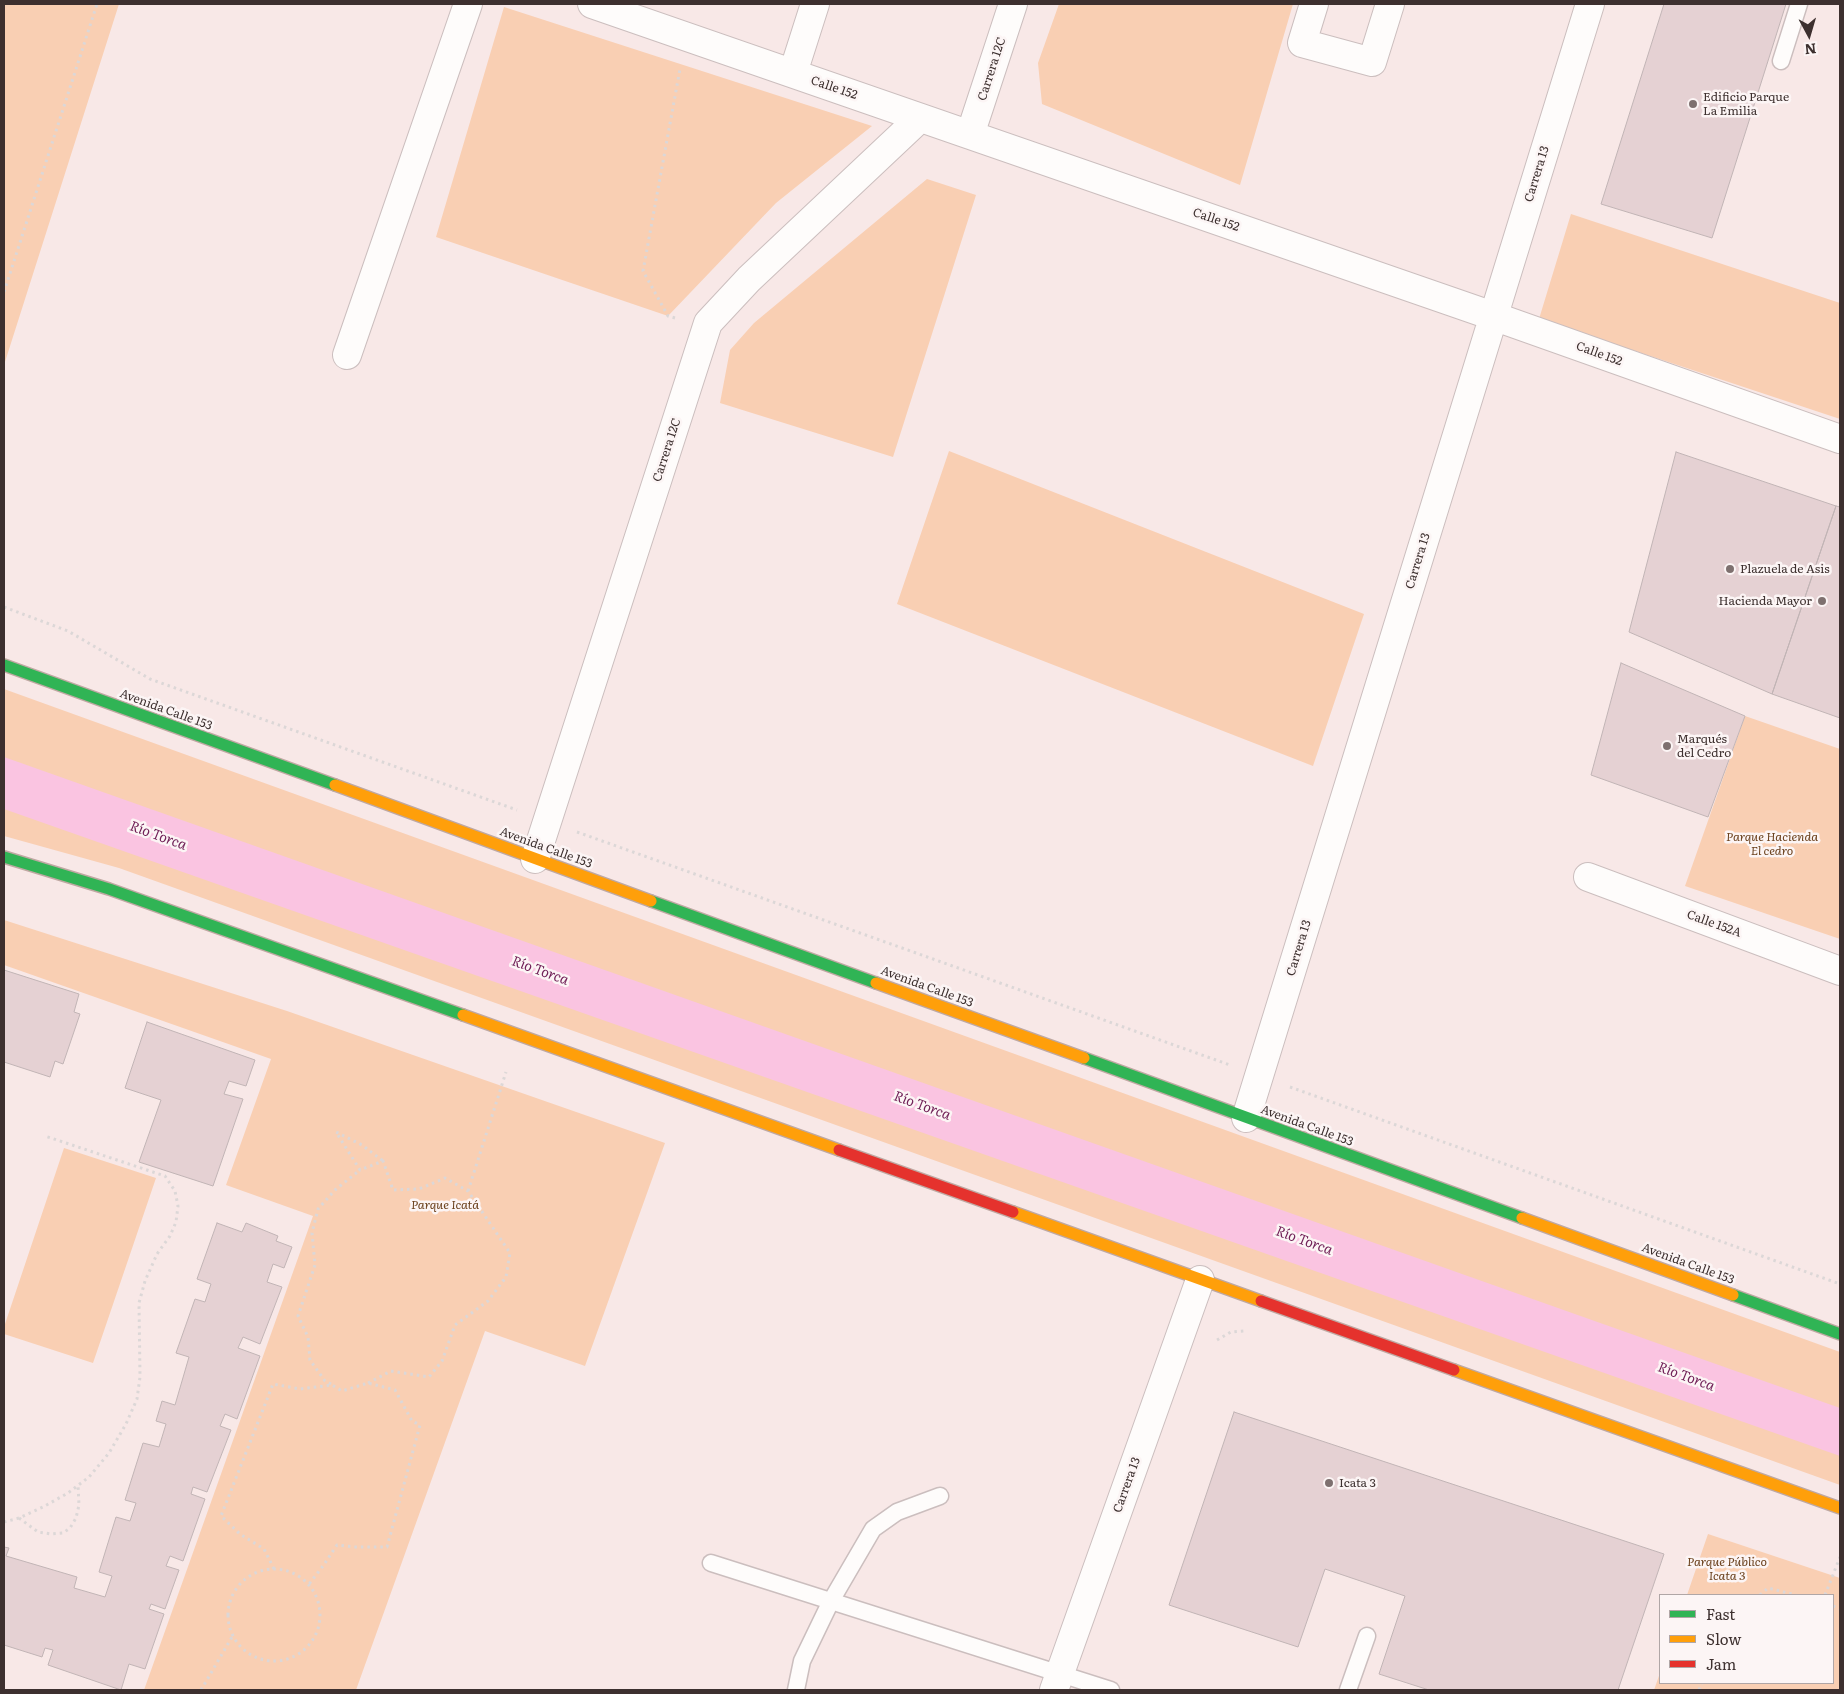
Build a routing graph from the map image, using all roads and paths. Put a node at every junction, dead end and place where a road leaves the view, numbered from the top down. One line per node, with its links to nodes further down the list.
1 (97, 4): 15 (path)
2 (468, 4): 18 (street)
3 (592, 4): 10 (street, Calle 152)
4 (815, 4): 12 (street)
5 (1013, 4): 14 (street, Carrera 12C)
6 (1314, 4): 7 (street)
7 (1390, 4)
8 (1590, 4): 16 (street, Carrera 13)
9 (1798, 4): 11 (lane)
10 (686, 36): 12 (street, Calle 152); 17 (path)
11 (1781, 61)
12 (793, 74): 13 (street, Calle 152)
13 (920, 118): 14 (street, Calle 152); 17 (street, Carrera 12C)
14 (970, 135): 16 (street, Calle 152)
15 (4, 292)
16 (1493, 316): 19 (street, Calle 152); 28 (street, Carrera 13)
17 (708, 323): 22 (street, Carrera 12C)
18 (347, 355)
19 (1840, 439)
20 (4, 607): 22 (path)
21 (4, 665): 24 (main road, Avenida Calle 153)
22 (548, 821): 24 (street, Carrera 12C); 28 (path)
23 (4, 857): 34 (main road)
24 (535, 859): 29 (main road, Avenida Calle 153)
25 (1588, 877): 26 (street, Calle 152A)
26 (1840, 971)
27 (506, 1072): 33 (path)
28 (1259, 1076): 29 (street, Carrera 13); 35 (path)
29 (1246, 1118): 36 (main road, Avenida Calle 153)
30 (45, 1136): 39 (path)
31 (383, 1161): 32 (path); 32 (path); 33 (path)
32 (360, 1170): 38 (path)
33 (468, 1191): 37 (path)
34 (1200, 1280): 41 (main road); 54 (street, Carrera 13)
35 (1840, 1284)
36 (1840, 1334)
37 (368, 1383): 38 (path); 47 (path)
38 (332, 1385): 46 (path)
39 (78, 1485): 42 (path); 42 (path)
40 (940, 1496): 51 (lane)
41 (1840, 1508)
42 (19, 1518): 43 (path)
43 (4, 1522)
44 (1840, 1557): 50 (path)
45 (711, 1563): 51 (lane)
46 (274, 1569): 47 (path); 53 (path)
47 (309, 1584): 53 (path)
48 (1761, 1594): 49 (path)
49 (1792, 1594)
50 (1826, 1594)
51 (831, 1601): 54 (lane); 56 (lane)
52 (1367, 1636): 58 (lane)
53 (232, 1637): 55 (path)
54 (1057, 1682): 57 (lane)
55 (201, 1690)
56 (796, 1690)
57 (1111, 1690)
58 (1348, 1690)

